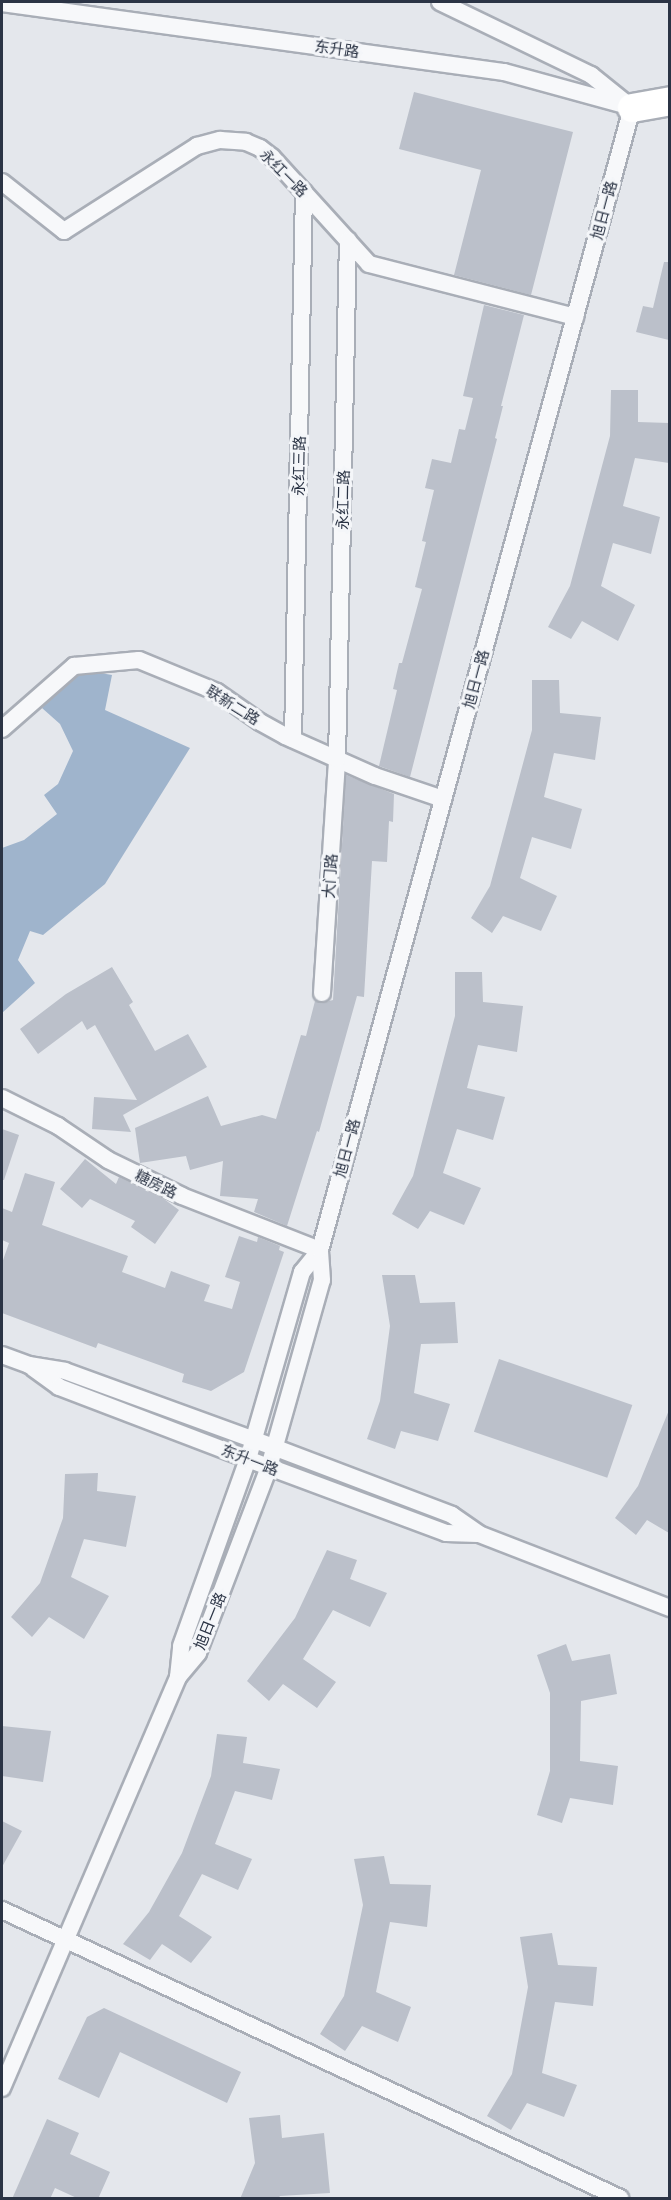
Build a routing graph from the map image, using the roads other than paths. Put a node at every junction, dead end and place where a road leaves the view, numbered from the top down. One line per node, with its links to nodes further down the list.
1 (440, 2): 4 (street)
2 (2, 3): 4 (street, 东升路)
3 (669, 101): 4 (highway)
4 (632, 108): 5 (street, 东升路); 9 (street, 旭日一路)
5 (669, 114)
6 (2, 182): 7 (street, 永红一路)
7 (304, 192): 8 (street, 永红一路); 11 (street, 永红三路)
8 (348, 240): 9 (street, 永红一路); 12 (street, 永红二路)
9 (574, 316): 13 (street, 旭日一路)
10 (2, 729): 11 (street, 联新二路)
11 (293, 739): 12 (street, 联新二路)
12 (337, 759): 13 (street, 联新二路); 14 (street, 大门路)
13 (443, 799): 16 (street, 旭日一路)
14 (322, 993)
15 (2, 1098): 16 (street, 糖房路)
16 (320, 1250): 19 (street, 旭日一路); 20 (street, 旭日一路)
17 (2, 1355): 18 (street, 东升一路)
18 (29, 1365): 19 (street, 东升一路); 21 (street, 东升一路)
19 (254, 1440): 20 (street, 东升一路); 21 (street, 旭日一路)
20 (276, 1448): 22 (street, 旭日一路); 23 (street, 东升一路)
21 (248, 1459): 22 (street, 东升一路); 25 (street, 旭日一路)
22 (269, 1467): 23 (street, 东升一路); 25 (street, 旭日一路)
23 (479, 1534): 24 (street, 东升一路)
24 (669, 1608)
25 (178, 1677): 27 (street, 旭日一路)
26 (2, 1910): 27 (street)
27 (64, 1939): 28 (street, 旭日一路); 29 (street)
28 (2, 2088)
29 (620, 2199)

